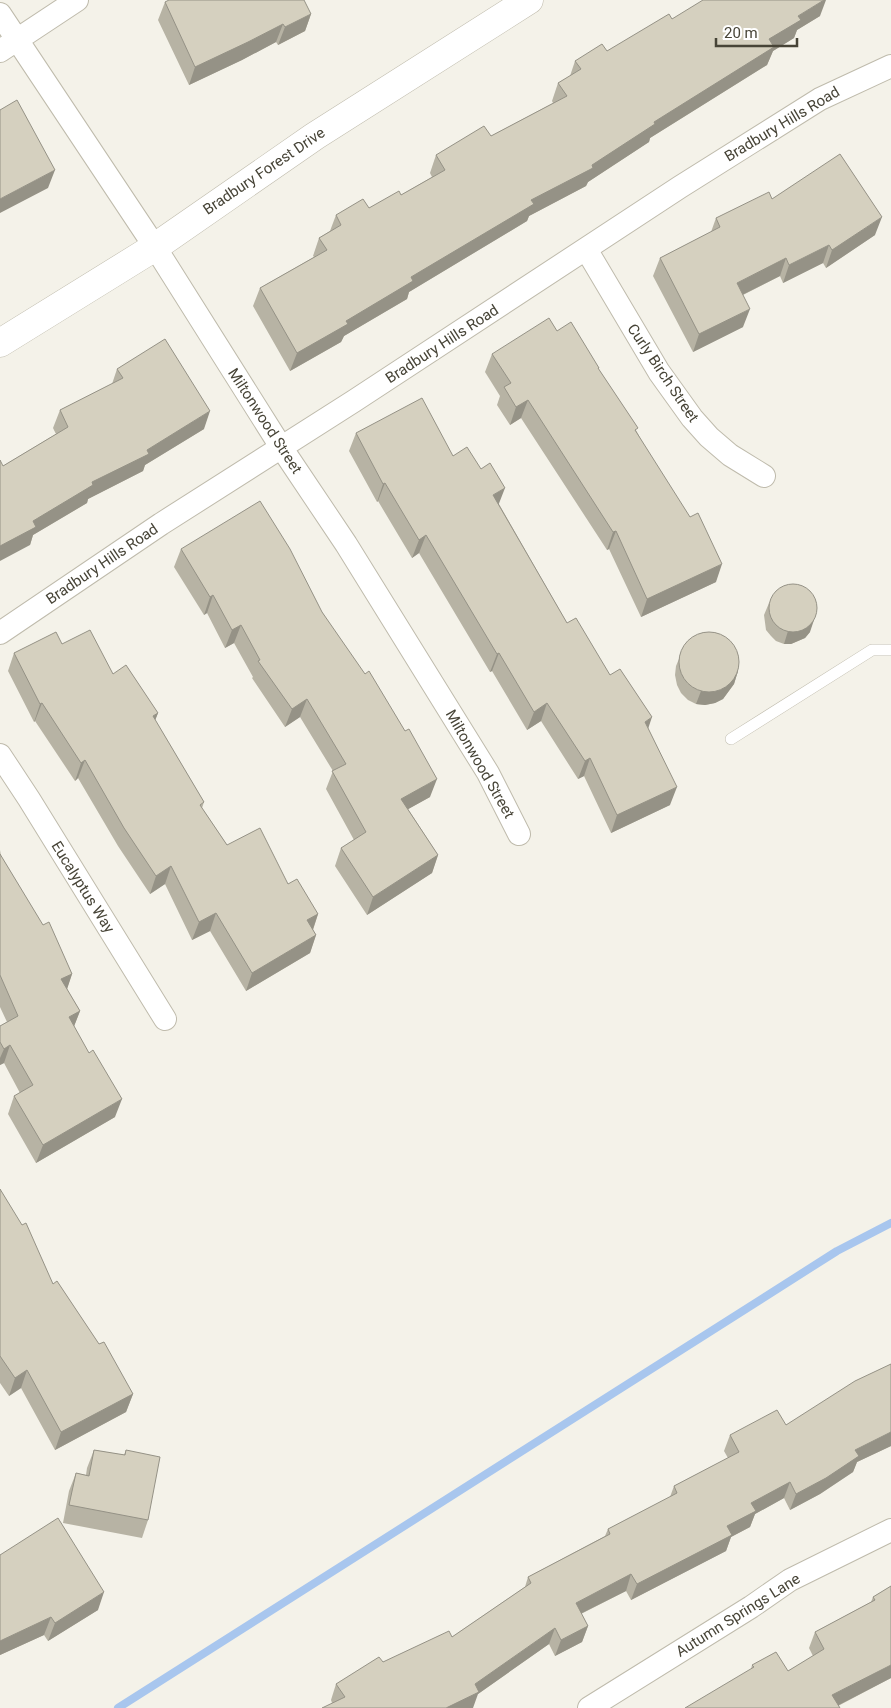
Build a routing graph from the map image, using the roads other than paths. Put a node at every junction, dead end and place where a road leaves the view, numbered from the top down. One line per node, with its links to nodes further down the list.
1 (77, 0): 4 (street)
2 (529, 0): 6 (street, Bradbury Forest Drive)
3 (0, 14): 4 (street, Miltonwood Street)
4 (8, 46): 6 (street, Miltonwood Street)
5 (891, 66): 7 (street, Bradbury Hills Road)
6 (155, 246): 8 (street, Bradbury Forest Drive); 9 (street, Miltonwood Street)
7 (586, 249): 9 (street, Bradbury Hills Road); 10 (street, Curly Birch Street)
8 (0, 343)
9 (281, 447): 11 (street, Bradbury Hills Road); 15 (street, Miltonwood Street)
10 (764, 476)
11 (0, 632)
12 (891, 650): 13 (lane)
13 (731, 739)
14 (0, 755): 16 (street, Eucalyptus Way)
15 (519, 834)
16 (165, 1020)
17 (891, 1530): 18 (street, Autumn Springs Lane)
18 (589, 1708)

